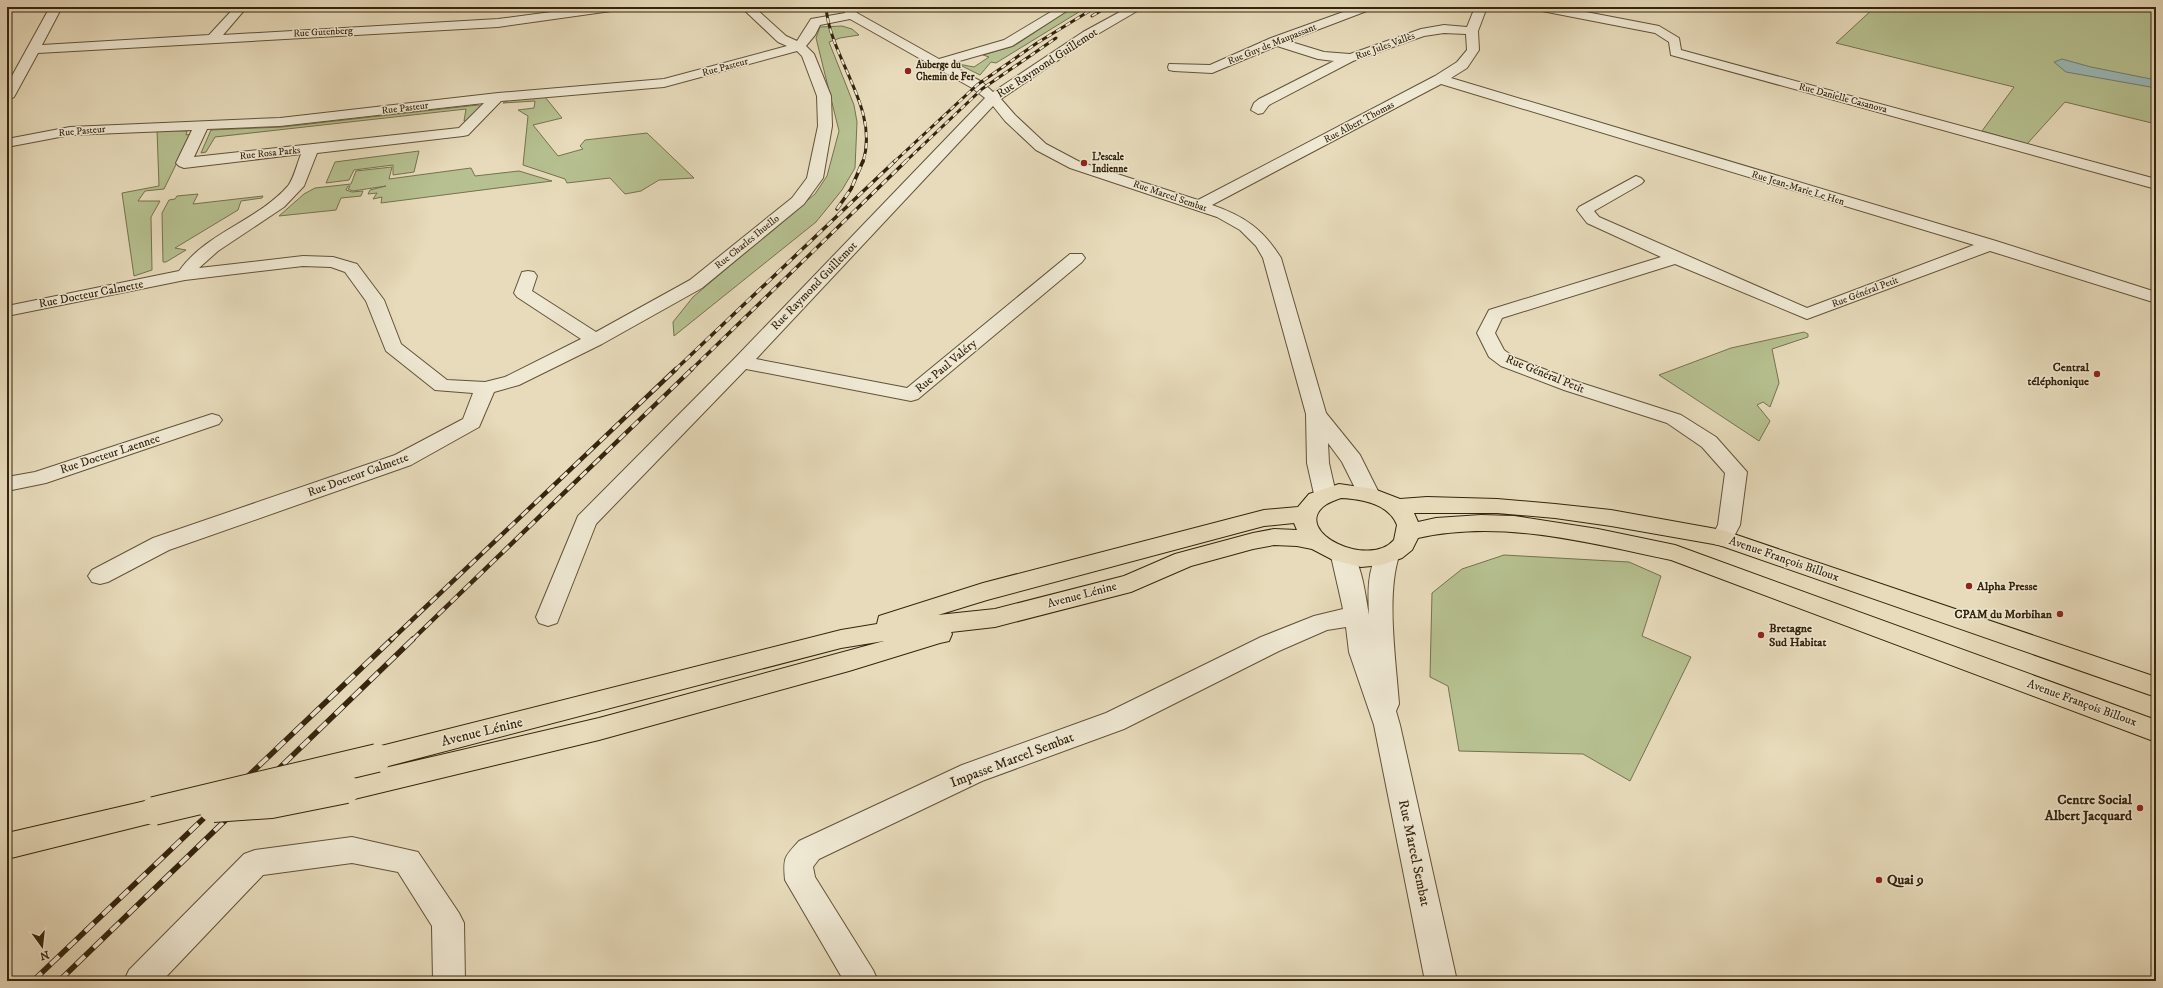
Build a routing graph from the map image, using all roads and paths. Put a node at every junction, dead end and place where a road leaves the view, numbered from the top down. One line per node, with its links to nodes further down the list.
1 (56, 7): 15 (street)
2 (241, 7): 12 (street)
3 (611, 7): 12 (street, Rue Gutenberg)
4 (747, 7): 14 (street, Rue Charles Ihuello)
5 (1066, 7): 17 (street)
6 (1138, 7): 22 (street, Rue Raymond Guillemot)
7 (1368, 7): 13 (street, Rue Guy de Maupassant)
8 (1482, 7): 11 (street, Rue Albert Thomas)
9 (1542, 7): 28 (street, Rue Danielle Casanova)
10 (850, 11): 14 (street); 17 (street, Rue Marcel Sembat)
11 (1472, 31): 16 (street, Rue Jules Vallès); 19 (street, Rue Albert Thomas)
12 (212, 38): 15 (street, Rue Gutenberg)
13 (1275, 41): 16 (street, Rue Jules Vallès); 18 (street, Rue Guy de Maupassant)
14 (798, 47): 21 (street, Rue Pasteur); 37 (street, Rue Charles Ihuello)
15 (34, 49): 20 (street)
16 (1351, 58): 23 (street)
17 (938, 63): 22 (street, Rue Marcel Sembat)
18 (1174, 67)
19 (1440, 79): 29 (street, Rue Albert Thomas); 30 (street, Rue Jean-Marie Le Hen)
20 (8, 93)
21 (498, 97): 24 (street, Rue Pasteur); 26 (street)
22 (993, 98): 29 (street, Rue Marcel Sembat); 38 (street, Rue Raymond Guillemot)
23 (1258, 110)
24 (202, 125): 25 (street, Rue Pasteur); 26 (street, Rue Rosa Parks)
25 (7, 143)
26 (311, 149): 33 (street, Rue Rosa Parks)
27 (1636, 181): 32 (street, Rue Général Petit)
28 (2156, 184)
29 (1199, 206): 40 (street, Rue Marcel Sembat)
30 (1990, 245): 32 (street, Rue Général Petit); 35 (street, Rue Jean-Marie Le Hen)
31 (1076, 258): 38 (street, Rue Paul Valéry)
32 (1676, 258): 48 (street, Rue Général Petit)
33 (185, 275): 36 (street, Rue Docteur Calmette); 39 (street, Rue Docteur Calmette)
34 (528, 276): 37 (street)
35 (2156, 298)
36 (7, 311)
37 (595, 340): 39 (street, Rue Charles Ihuello)
38 (742, 362): 55 (street, Rue Raymond Guillemot)
39 (485, 388): 53 (street, Rue Docteur Calmette)
40 (1316, 414): 43 (street, Rue Marcel Sembat); 44 (street, Rue Marcel Sembat)
41 (212, 420): 42 (street, Rue Docteur Laennec)
42 (7, 484)
43 (1368, 493): 44 (main road); 45 (main road)
44 (1325, 494): 46 (main road)
45 (1396, 507): 47 (main road); 48 (main road, Avenue François Billoux)
46 (1306, 512): 49 (main road); 57 (main road, Avenue Lénine)
47 (1409, 532): 50 (main road, Avenue François Billoux); 52 (main road)
48 (1722, 538): 50 (main road); 58 (main road, Avenue François Billoux)
49 (1317, 542): 51 (main road); 56 (main road, Avenue Lénine)
50 (1675, 553): 60 (main road, Avenue François Billoux)
51 (1343, 556): 52 (main road); 54 (street, Rue Marcel Sembat)
52 (1387, 556): 59 (street, Rue Marcel Sembat)
53 (100, 576)
54 (1357, 616): 59 (street, Rue Marcel Sembat); 65 (street, Impasse Marcel Sembat)
55 (548, 617)
56 (995, 618): 57 (main road, Avenue Lénine); 61 (main road, bridge)
57 (841, 639): 61 (main road, Avenue Lénine, bridge)
58 (2156, 687)
59 (1387, 725): 66 (street, Rue Marcel Sembat)
60 (2156, 731)
61 (154, 811): 62 (main road, Avenue Lénine)
62 (7, 846)
63 (140, 981): 64 (street)
64 (449, 981)
65 (862, 981)
66 (1441, 981)

